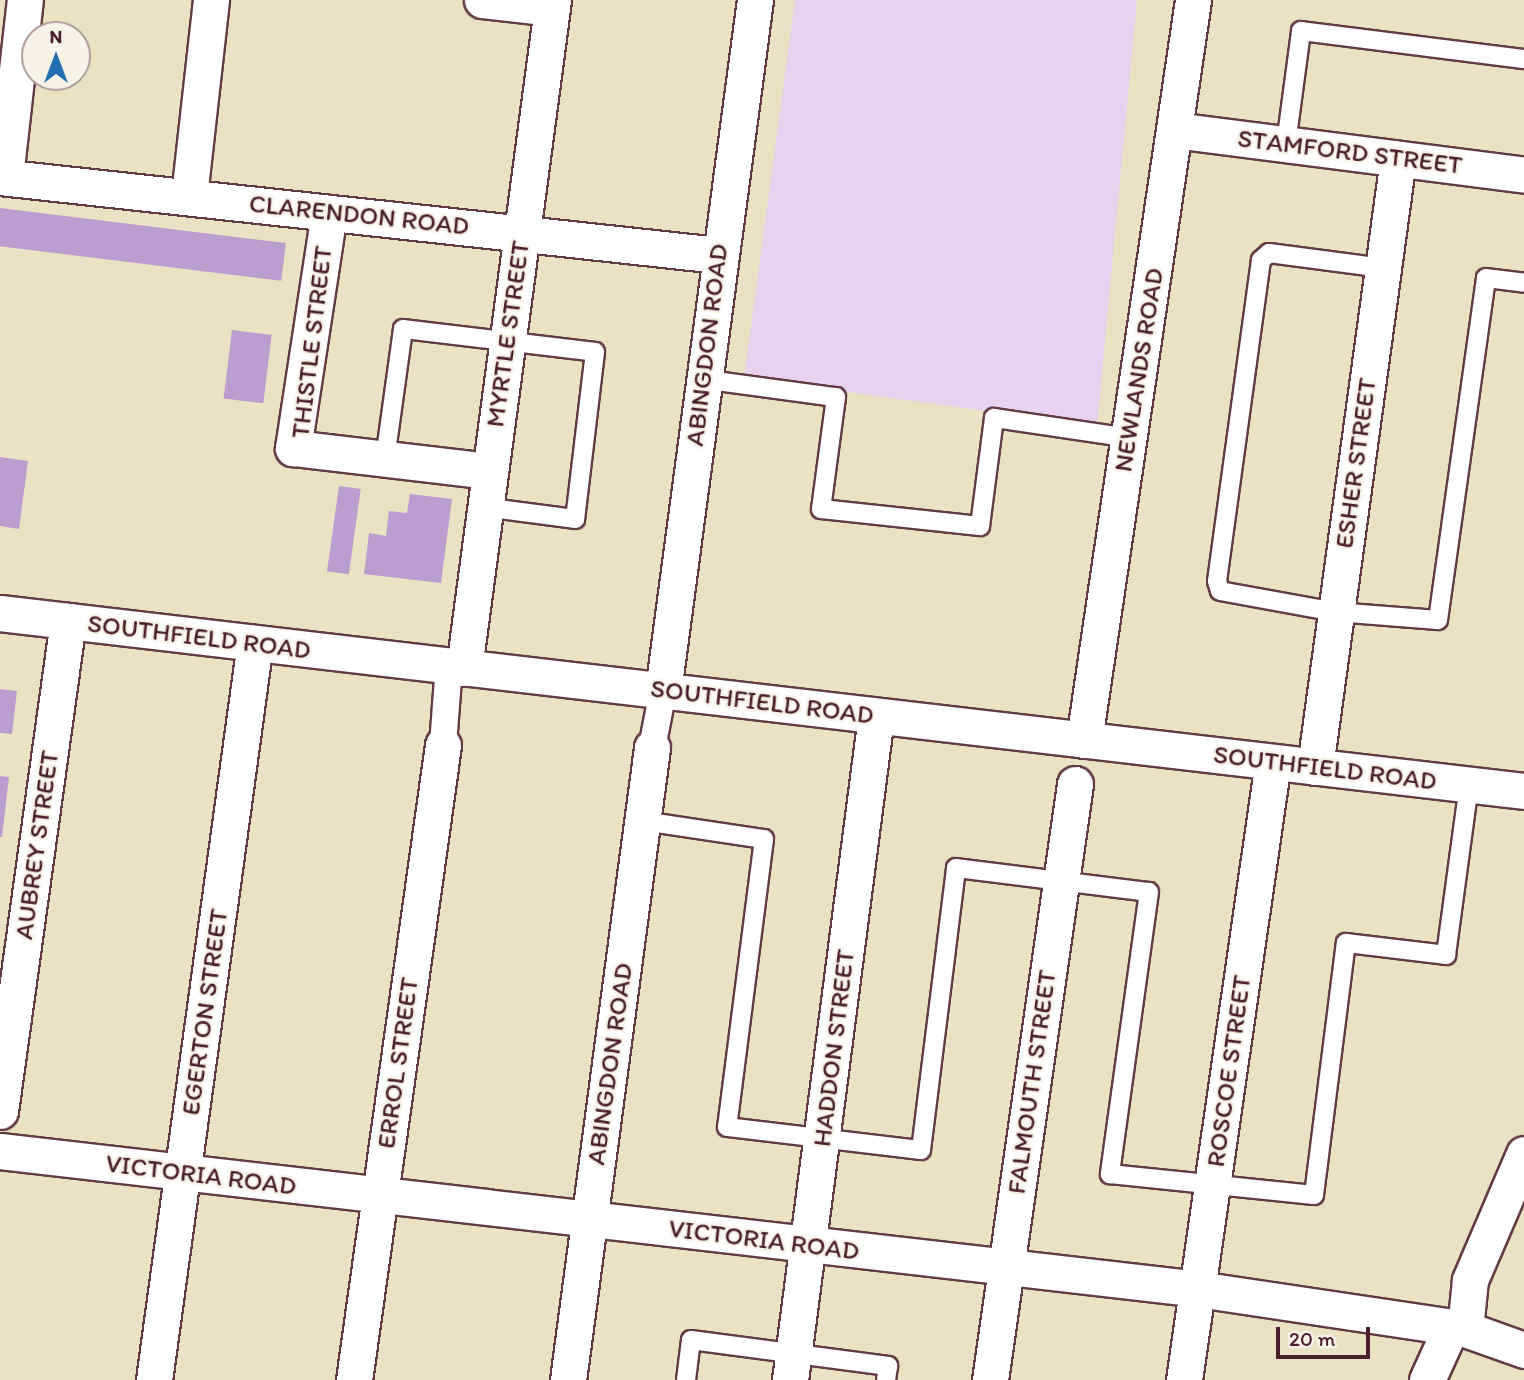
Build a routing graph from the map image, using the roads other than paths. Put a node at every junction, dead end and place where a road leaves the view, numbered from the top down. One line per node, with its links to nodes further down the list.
1 (25, 0): 12 (street)
2 (211, 0): 13 (street)
3 (482, 0): 6 (street)
4 (755, 0): 16 (street, ABINGDON ROAD)
5 (1193, 0): 8 (street, NEWLANDS ROAD)
6 (553, 4): 15 (street, MYRTLE STREET)
7 (1524, 59): 9 (lane)
8 (1175, 130): 9 (street, STAMFORD STREET); 21 (street, NEWLANDS ROAD)
9 (1286, 144): 10 (street, STAMFORD STREET)
10 (1398, 159): 11 (street, STAMFORD STREET); 17 (street, ESHER STREET)
11 (1524, 175)
12 (2, 177): 13 (street, CLARENDON ROAD)
13 (189, 196): 14 (street, CLARENDON ROAD)
14 (329, 213): 15 (street, CLARENDON ROAD); 22 (street, THISTLE STREET)
15 (522, 234): 16 (street, CLARENDON ROAD); 19 (street, MYRTLE STREET)
16 (718, 255): 20 (street, ABINGDON ROAD)
17 (1383, 268): 25 (street, ESHER STREET); 25 (lane)
18 (1524, 284): 25 (lane)
19 (506, 341): 22 (lane); 23 (street, MYRTLE STREET); 24 (lane)
20 (702, 379): 21 (lane); 30 (street, ABINGDON ROAD)
21 (1129, 438): 32 (street, NEWLANDS ROAD)
22 (385, 459): 23 (street, THISTLE STREET)
23 (488, 471): 24 (street, MYRTLE STREET)
24 (484, 507): 29 (street, MYRTLE STREET)
25 (1336, 612): 36 (street, ESHER STREET)
26 (0, 613): 27 (street, SOUTHFIELD ROAD)
27 (68, 621): 28 (street, SOUTHFIELD ROAD); 42 (street, AUBREY STREET)
28 (255, 643): 29 (street, SOUTHFIELD ROAD); 47 (street, EGERTON STREET)
29 (456, 667): 30 (street, SOUTHFIELD ROAD); 33 (street)
30 (663, 691): 31 (street, SOUTHFIELD ROAD); 34 (street)
31 (876, 716): 32 (street, SOUTHFIELD ROAD); 44 (street, HADDON STREET)
32 (1084, 740): 35 (street, SOUTHFIELD ROAD); 37 (street)
33 (443, 746): 49 (street, ERROL STREET)
34 (652, 748): 40 (street, ABINGDON ROAD)
35 (1273, 762): 36 (street, SOUTHFIELD ROAD); 48 (street, ROSCOE STREET)
36 (1315, 767): 38 (street, SOUTHFIELD ROAD)
37 (1075, 784): 41 (street, FALMOUTH STREET)
38 (1469, 785): 39 (street, SOUTHFIELD ROAD); 48 (lane)
39 (1524, 791)
40 (643, 821): 44 (lane); 50 (street, ABINGDON ROAD)
41 (1061, 882): 44 (lane); 48 (lane); 52 (street, FALMOUTH STREET)
42 (11, 952): 43 (street, AUBREY STREET)
43 (0, 1111)
44 (823, 1139): 51 (street, HADDON STREET)
45 (0, 1151): 47 (street, VICTORIA ROAD)
46 (1524, 1154): 54 (street)
47 (183, 1172): 49 (street, VICTORIA ROAD); 57 (street, EGERTON STREET)
48 (1213, 1183): 53 (street, ROSCOE STREET)
49 (380, 1195): 50 (street, VICTORIA ROAD); 58 (street, ERROL STREET)
50 (590, 1220): 51 (street, VICTORIA ROAD); 59 (street, ABINGDON ROAD)
51 (809, 1245): 52 (street, VICTORIA ROAD); 56 (street, HADDON STREET)
52 (1005, 1268): 53 (street, VICTORIA ROAD); 62 (street, FALMOUTH STREET)
53 (1198, 1289): 54 (street, VICTORIA ROAD); 63 (street, ROSCOE STREET)
54 (1458, 1328): 55 (street, VICTORIA ROAD); 64 (street)
55 (1524, 1350)
56 (792, 1367): 60 (lane); 61 (lane)
57 (154, 1380)
58 (354, 1380)
59 (568, 1380)
60 (686, 1380)
61 (886, 1380)
62 (989, 1380)
63 (1184, 1380)
64 (1427, 1380)

